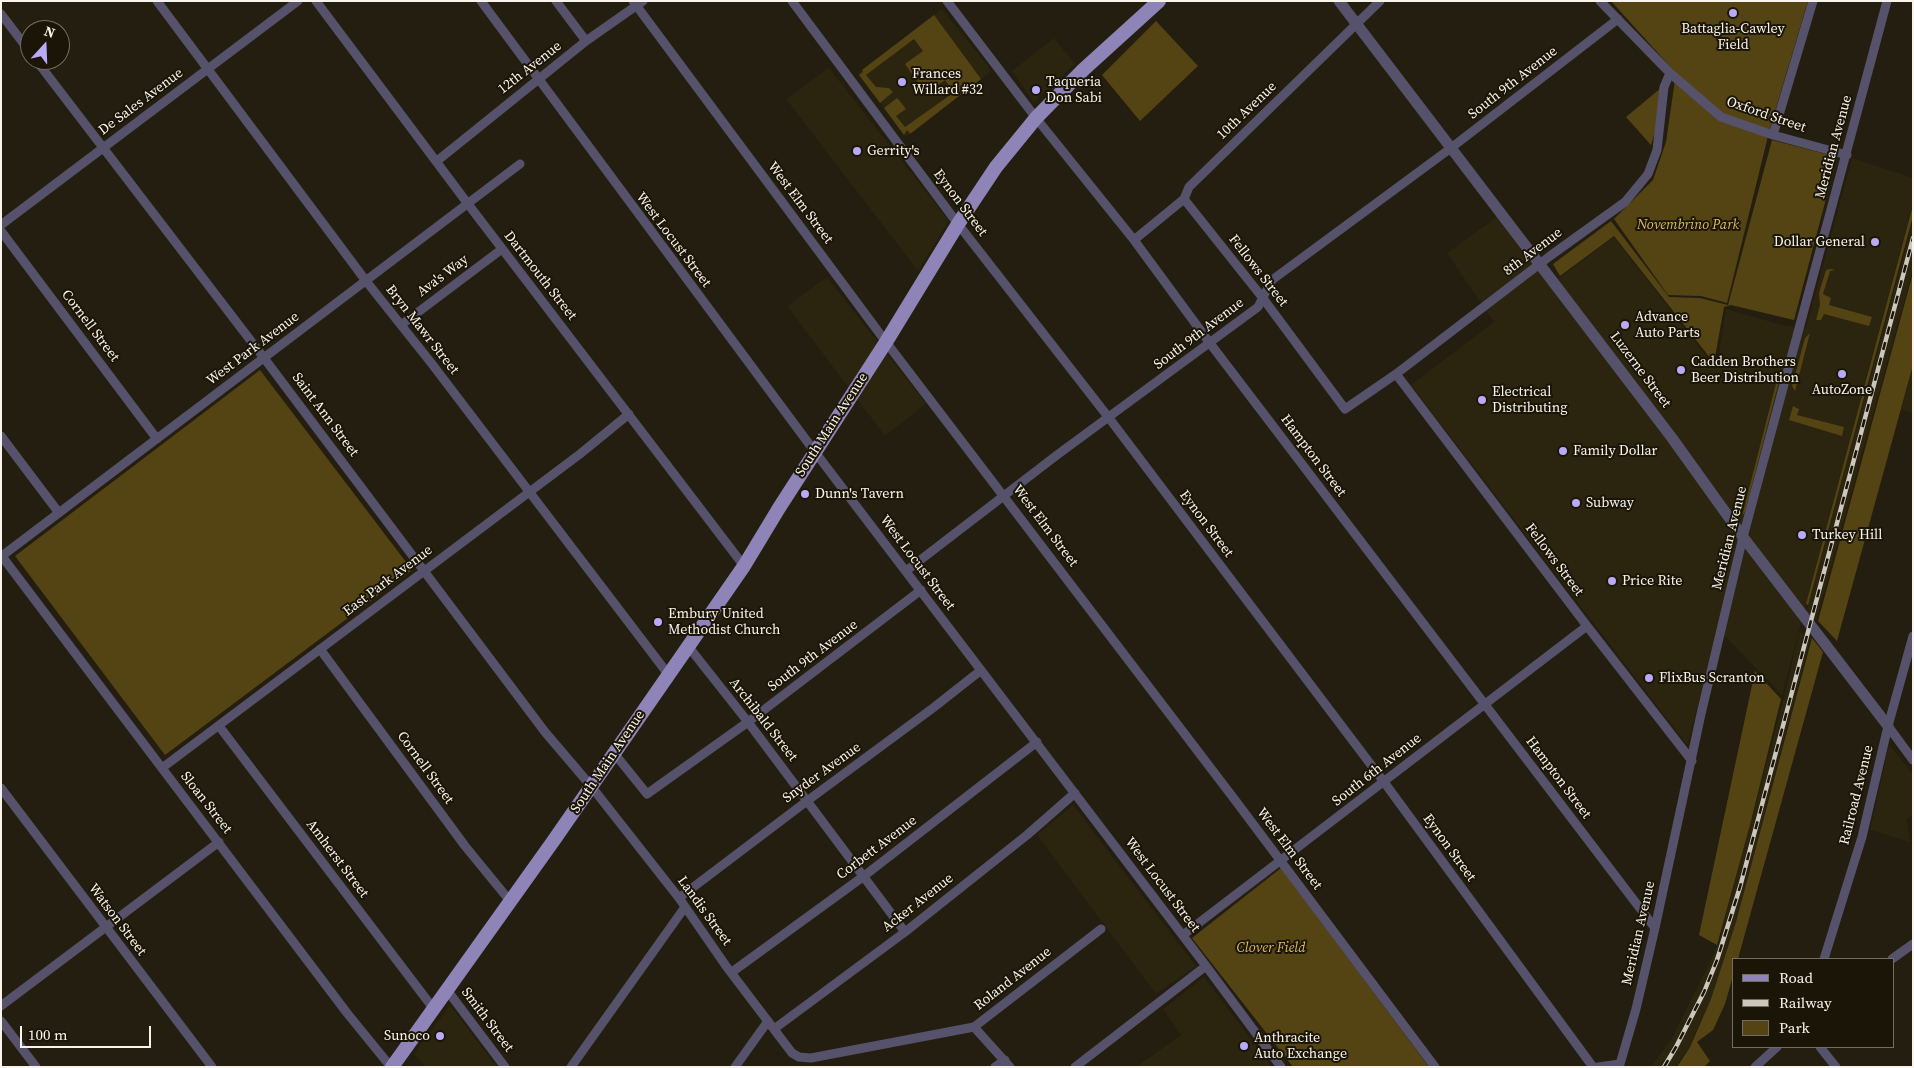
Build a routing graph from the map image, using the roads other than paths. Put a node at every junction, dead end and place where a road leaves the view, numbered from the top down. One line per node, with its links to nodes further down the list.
1 (158, 1): 20 (street, Bryn Mawr Street)
2 (298, 1): 20 (street, De Sales Avenue)
3 (316, 1): 29 (street, Dartmouth Street)
4 (481, 1): 23 (street, West Locust Street)
5 (556, 1): 19 (street)
6 (792, 1): 33 (street, Eynon Street)
7 (947, 1): 24 (street, Hampton Street)
8 (1159, 1): 24 (main road, South Main Avenue)
9 (1339, 1): 17 (street, Luzerne Street)
10 (1380, 1): 17 (street, 10th Avenue)
11 (1600, 1): 16 (street, Oxford Street)
12 (1813, 1): 25 (street)
13 (1887, 1): 28 (street, Meridian Avenue)
14 (638, 3): 19 (street, 12th Avenue); 42 (street, West Elm Street)
15 (1, 14): 18 (street)
16 (1618, 19): 22 (street, Oxford Street); 27 (street, South 9th Avenue)
17 (1356, 25): 27 (street, Luzerne Street); 31 (street, 10th Avenue)
18 (20, 39)
19 (586, 41): 23 (street, 12th Avenue)
20 (208, 69): 26 (street, De Sales Avenue); 39 (street, Bryn Mawr Street)
21 (44, 70): 26 (street, Saint Ann Street)
22 (1670, 73): 25 (street, Oxford Street); 38 (street, 8th Avenue)
23 (537, 80): 29 (street, 12th Avenue); 51 (street, West Locust Street)
24 (1036, 118): 33 (main road, South Main Avenue); 36 (street, Hampton Street)
25 (1773, 135): 28 (street, Oxford Street)
26 (104, 148): 34 (street, De Sales Avenue); 44 (street, Saint Ann Street)
27 (1451, 148): 38 (street, Luzerne Street); 40 (street, South 9th Avenue)
28 (1847, 155): 55 (street, Meridian Avenue)
29 (437, 161): 32 (street, Dartmouth Street)
30 (520, 164): 32 (street, West Park Avenue)
31 (1184, 199): 36 (street, 10th Avenue); 40 (street, Fellows Street)
32 (468, 204): 37 (street, Dartmouth Street); 39 (street, West Park Avenue)
33 (958, 224): 42 (main road, South Main Avenue); 48 (street, Eynon Street)
34 (1, 225)
35 (1, 231): 50 (street, Cornell Street)
36 (1134, 240): 43 (street, Hampton Street)
37 (502, 249): 41 (street, Ava's Way); 47 (street, Dartmouth Street)
38 (1540, 264): 45 (street, 8th Avenue); 55 (street, Luzerne Street)
39 (366, 281): 41 (street, Bryn Mawr Street); 44 (street, West Park Avenue)
40 (1262, 297): 43 (street, South 9th Avenue); 46 (street, Fellows Street)
41 (401, 325): 52 (street, Bryn Mawr Street)
42 (886, 342): 51 (main road, South Main Avenue); 53 (street, West Elm Street)
43 (1209, 342): 48 (street, South 9th Avenue); 67 (street, Hampton Street)
44 (264, 358): 50 (street, West Park Avenue); 58 (street, Saint Ann Street)
45 (1396, 374): 46 (street, 8th Avenue); 61 (street, Fellows Street)
46 (1345, 409)
47 (629, 414): 52 (street, East Park Avenue); 57 (street, Dartmouth Street)
48 (1109, 418): 53 (street, South 9th Avenue); 76 (street, Eynon Street)
49 (1, 436): 54 (street)
50 (157, 439): 54 (street, West Park Avenue)
51 (815, 452): 57 (main road, South Main Avenue); 59 (street, West Locust Street)
52 (530, 491): 58 (street, East Park Avenue); 66 (street, Bryn Mawr Street)
53 (1004, 496): 59 (street, South 9th Avenue); 82 (street, West Elm Street)
54 (59, 513): 56 (street, West Park Avenue)
55 (1743, 537): 70 (street, Luzerne Street); 74 (street, Meridian Avenue)
56 (2, 555): 75 (street, Sloan Street)
57 (744, 566): 63 (main road, South Main Avenue)
58 (424, 571): 64 (street, East Park Avenue); 77 (street, Saint Ann Street)
59 (906, 571): 60 (street, West Locust Street)
60 (921, 590): 65 (street, West Locust Street); 68 (street, South 9th Avenue)
61 (1587, 626): 67 (street, South 6th Avenue); 74 (street, Fellows Street)
62 (1913, 636): 70 (street, Railroad Avenue)
63 (688, 646): 66 (main road, South Main Avenue); 68 (street, Archibald Street)
64 (320, 649): 69 (street, East Park Avenue); 85 (street, Cornell Street)
65 (980, 671): 71 (street, West Locust Street); 80 (street, Snyder Avenue)
66 (668, 674): 72 (main road, South Main Avenue)
67 (1485, 706): 76 (street, South 6th Avenue); 88 (street, Hampton Street)
68 (748, 722): 72 (street, South 9th Avenue); 80 (street, Archibald Street)
69 (219, 726): 75 (street, East Park Avenue); 99 (street, Amherst Street)
70 (1888, 726): 73 (street, Luzerne Street); 93 (street, Railroad Avenue)
71 (1036, 742): 79 (street, West Locust Street); 83 (street, Corbett Avenue)
72 (614, 753): 77 (main road, South Main Avenue)
73 (1912, 757)
74 (1692, 761): 88 (street, Meridian Avenue)
75 (162, 768): 81 (street, Sloan Street)
76 (1384, 782): 82 (street, South 6th Avenue); 118 (street, Eynon Street)
77 (591, 786): 84 (street, Landis Street); 85 (main road, South Main Avenue)
78 (1, 788): 87 (street, Watson Street)
79 (1075, 794): 90 (street, Acker Avenue); 91 (street, West Locust Street)
80 (807, 801): 83 (street, Archibald Street); 84 (street, Snyder Avenue)
81 (219, 842): 87 (street); 111 (street, Sloan Street)
82 (1281, 861): 91 (street, South 6th Avenue); 117 (street, West Elm Street)
83 (864, 876): 90 (street, Archibald Street); 96 (street, Corbett Avenue)
84 (679, 898): 86 (street, Landis Street)
85 (510, 901): 97 (main road, South Main Avenue)
86 (685, 907): 96 (street, Landis Street); 113 (street)
87 (106, 928): 98 (street); 110 (street, Watson Street)
88 (1655, 928): 107 (street, Meridian Avenue)
89 (1102, 929): 102 (street, Roland Avenue)
90 (905, 932): 101 (street, Acker Avenue)
91 (1183, 935): 95 (street, West Locust Street)
92 (1913, 944): 94 (street)
93 (1824, 958)
94 (1893, 958)
95 (1206, 966): 108 (street, West Locust Street); 116 (street)
96 (732, 972): 101 (street, Landis Street)
97 (447, 990): 99 (main road, South Main Avenue); 112 (street, Smith Street)
98 (1, 1006)
99 (433, 1008): 111 (main road, South Main Avenue)
100 (1, 1021): 109 (street)
101 (771, 1025): 105 (street, Landis Street); 114 (street, Acker Avenue)
102 (974, 1027): 105 (street, Roland Avenue); 106 (street)
103 (1776, 1048): 120 (street)
104 (1821, 1048): 121 (street)
105 (792, 1053)
106 (1007, 1063): 115 (street)
107 (1621, 1065): 119 (street, Meridian Avenue)
108 (1279, 1066)
109 (36, 1067)
110 (212, 1067)
111 (392, 1067)
112 (505, 1067)
113 (571, 1067)
114 (735, 1067)
115 (995, 1067)
116 (1076, 1067)
117 (1435, 1067)
118 (1593, 1067)
119 (1598, 1067)
120 (1755, 1067)
121 (1836, 1067)

